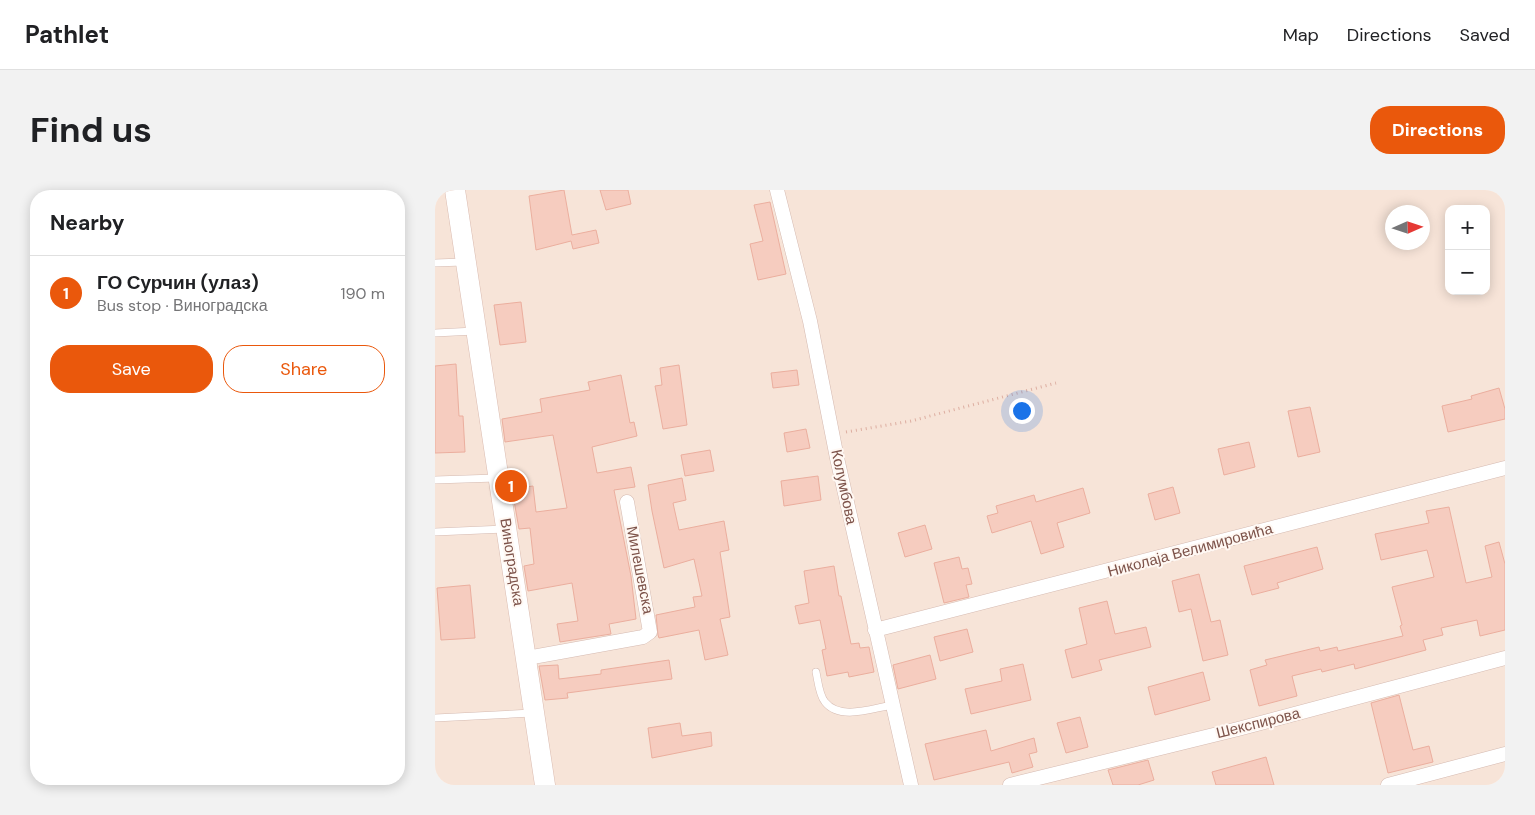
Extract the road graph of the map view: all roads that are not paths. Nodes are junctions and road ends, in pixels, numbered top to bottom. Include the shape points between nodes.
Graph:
1 (455, 190) edge
2 (777, 190) edge
3 (466, 262) junction
4 (435, 263) edge
5 (476, 331) junction
6 (435, 333) edge
7 (1505, 468) edge
8 (499, 478) junction
9 (435, 480) edge
10 (627, 502) dead end
11 (507, 529) junction
12 (435, 532) edge
13 (875, 630) junction
14 (527, 658) junction
15 (1505, 658) edge
16 (816, 672) dead end
17 (893, 704) junction
18 (535, 712) junction
19 (435, 718) edge
20 (1505, 754) edge
21 (545, 785) edge
22 (911, 785) edge
23 (1010, 785) edge
24 (1388, 785) edge

1 - 3 street, Виноградска
2 - 13 street, Колумбова via 810,320
3 - 4 lane
3 - 5 street, Виноградска
5 - 6 lane
5 - 8 street, Виноградска
7 - 13 street, Николаја Велимировића
8 - 9 lane
8 - 11 street, Виноградска
10 - 14 street, Милешевска via 651,632 643,637
11 - 12 lane
11 - 14 street, Виноградска
13 - 17 street, Колумбова
14 - 18 street, Виноградска
15 - 23 street, Шекспирова
16 - 17 lane via 823,701 831,708 853,712
17 - 22 street, Колумбова
18 - 19 lane
18 - 21 street, Виноградска
20 - 24 street

